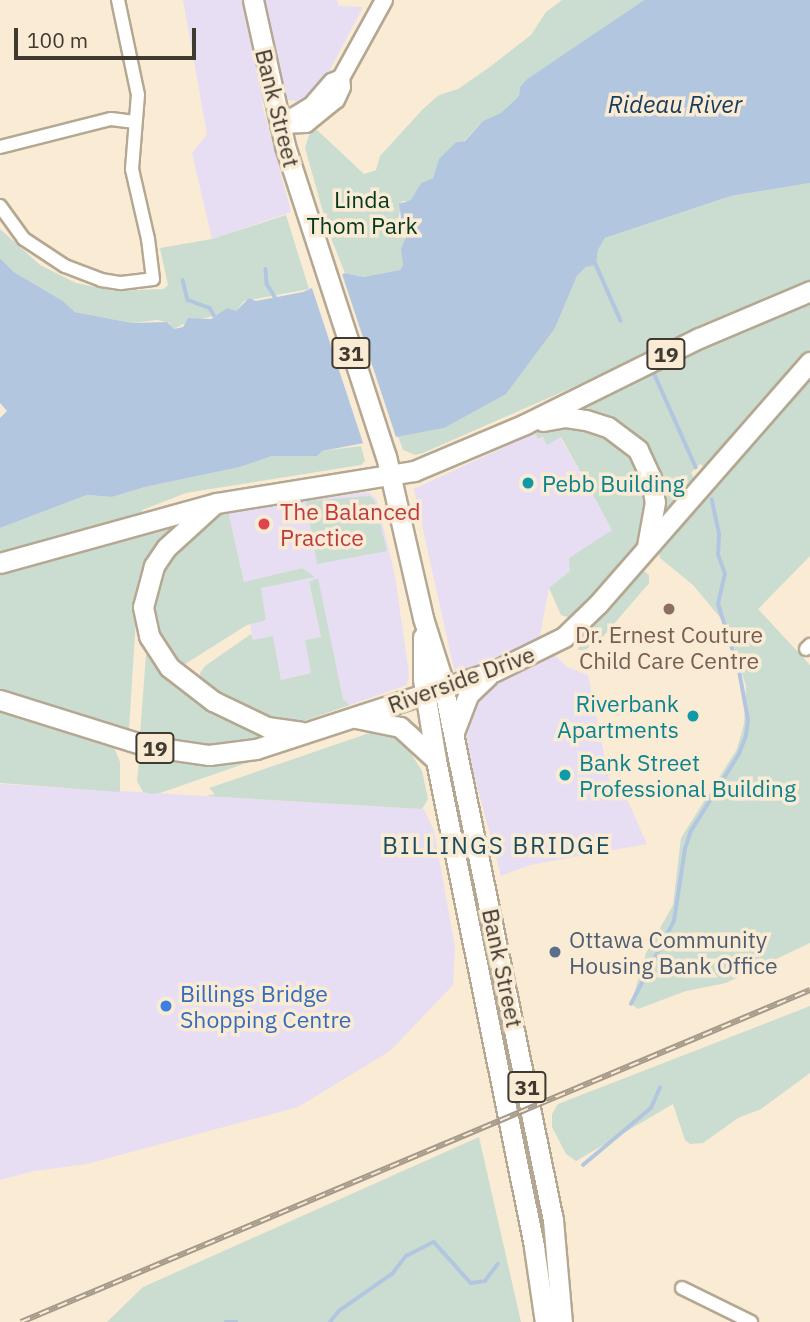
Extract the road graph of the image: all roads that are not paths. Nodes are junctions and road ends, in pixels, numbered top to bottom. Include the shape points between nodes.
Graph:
1 (118, 0) edge
2 (253, 0) edge
3 (384, 0) edge
4 (135, 122) junction
5 (279, 125) junction
6 (0, 147) edge
7 (0, 206) edge
8 (810, 291) edge
9 (810, 362) edge
10 (525, 424) junction
11 (392, 477) junction
12 (216, 503) junction
13 (647, 548) junction
14 (0, 564) edge
15 (495, 671) junction
16 (434, 691) junction
17 (0, 701) edge
18 (355, 717) junction
19 (313, 733) junction
20 (453, 733) junction
21 (436, 760) junction
22 (682, 1289) dead end
23 (545, 1322) edge
24 (562, 1322) edge
25 (751, 1322) edge

1 - 4 street via 138,95
2 - 5 main road, Bank Street / 31
3 - 5 street via 341,78 336,100 312,120 298,126
4 - 6 street via 111,119
4 - 7 street via 132,170 153,279 121,283 65,267 24,239
5 - 11 main road, Bank Street / 31
8 - 10 main road, 19 via 699,338
9 - 13 main road, Riverside Drive / 19
10 - 11 main road, 19
10 - 13 main road via 566,417 586,420 608,427 638,450 651,478 655,502
11 - 12 main road, 19
11 - 16 main road, Bank Street / 31
12 - 14 main road, 19
12 - 19 main road via 175,538 154,566 143,607 149,636 169,667 213,701 267,727
13 - 15 main road, Riverside Drive / 19 via 564,637
15 - 16 main road, Riverside Drive / 19
15 - 20 main road via 468,695
16 - 18 main road, Riverside Drive / 19
16 - 20 main road, Bank Street / 31
16 - 21 main road, Bank Street / 31
17 - 19 main road, Riverside Drive / 19 via 182,753 256,750
18 - 19 main road, Riverside Drive / 19
18 - 21 main road via 400,727
20 - 24 main road, Bank Street / 31 via 553,1220
21 - 23 main road, Bank Street / 31
22 - 25 street

